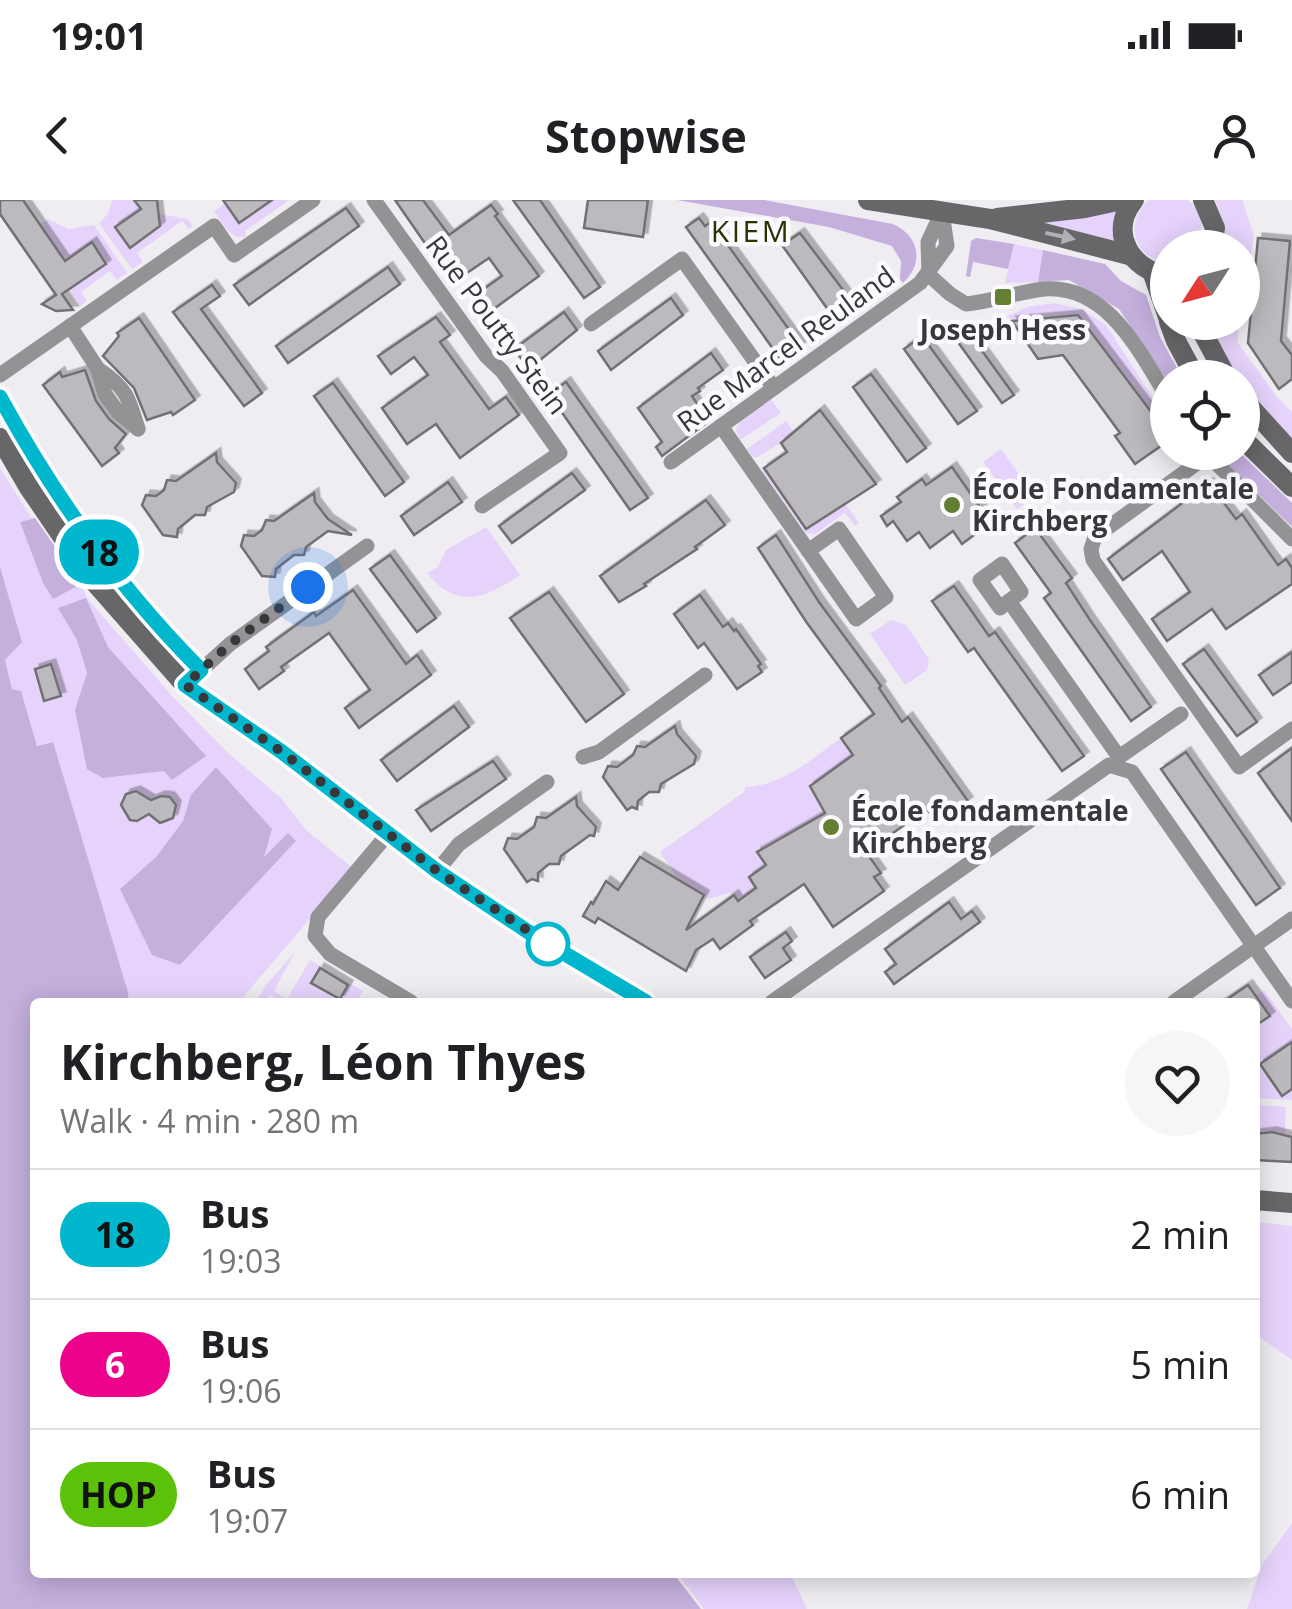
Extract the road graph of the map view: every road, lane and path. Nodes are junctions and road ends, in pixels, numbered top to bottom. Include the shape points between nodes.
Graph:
1 (313, 200) edge
2 (374, 200) edge
3 (868, 200) edge
4 (1122, 200) edge
5 (1134, 200) edge
6 (1203, 200) edge
7 (942, 212) junction
8 (990, 219) junction
9 (1215, 230) edge
10 (1130, 254) junction
11 (1150, 268) edge
12 (929, 275) junction
13 (591, 324) dead end
14 (70, 326) junction
15 (98, 369) dead end
16 (1150, 369) edge
17 (0, 375) edge
18 (774, 388) junction
19 (1260, 418) edge
20 (722, 426) junction
21 (0, 438) edge
22 (1292, 453) edge
23 (1260, 456) edge
24 (671, 462) dead end
25 (1185, 470) edge
26 (1222, 470) edge
27 (1292, 487) edge
28 (482, 506) dead end
29 (1292, 539) edge
30 (367, 546) dead end
31 (808, 551) junction
32 (1009, 601) dead end
33 (705, 676) dead end
34 (185, 685) junction
35 (1181, 714) dead end
36 (1292, 728) edge
37 (583, 757) dead end
38 (1118, 761) junction
39 (547, 782) dead end
40 (388, 835) junction
41 (437, 871) junction
42 (1292, 919) edge
43 (1253, 946) junction
44 (404, 998) edge
45 (639, 998) edge
46 (778, 998) edge
47 (1180, 998) edge
48 (1292, 1001) edge
49 (1260, 1200) edge
50 (1292, 1203) edge

1 - 14 street via 234,255 214,226
2 - 28 street, Rue Poutty Stein via 560,452
3 - 7 main road
4 - 8 main road
5 - 10 main road via 1122,232
6 - 9 main road
7 - 8 main road
7 - 12 street via 947,246
8 -> 10 main road
10 - 11 main road
12 - 16 street via 966,304 1048,289 1095,303 1128,334
12 - 18 street, Rue Marcel Reuland
13 - 18 street via 682,259
14 - 15 street
14 - 17 street
18 - 20 street, Rue Marcel Reuland
19 - 22 main road
20 - 24 street, Rue Marcel Reuland
20 - 31 street
21 - 34 main road via 90,577
23 - 27 main road
25 - 36 street via 1095,537 1093,560 1238,766
26 - 29 street
30 - 34 street via 230,644
31 - 31 street via 856,619 886,598 839,530
32 - 38 street
33 - 37 street
34 - 40 main road
35 - 38 street
38 - 43 street
38 - 46 street
39 - 41 street via 458,844
40 - 41 main road
40 - 44 street via 318,916 315,936 330,954
41 - 45 main road
42 - 43 street
43 - 47 street
43 - 48 street
49 - 50 main road

